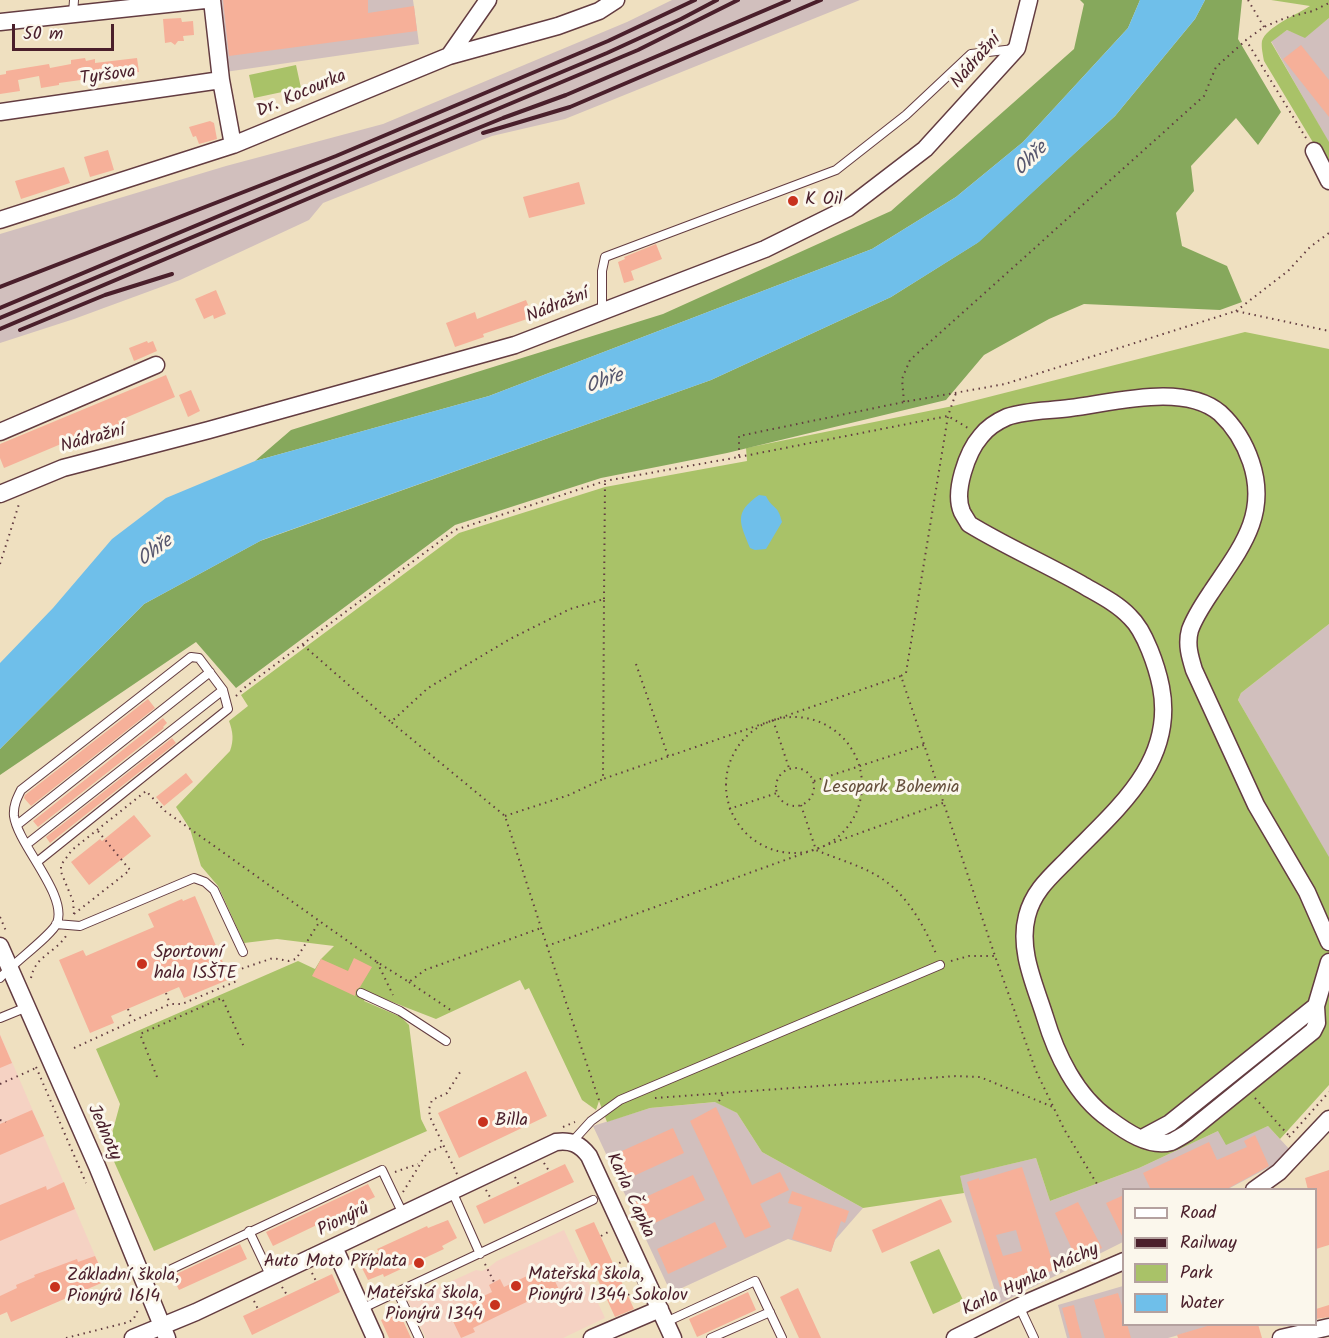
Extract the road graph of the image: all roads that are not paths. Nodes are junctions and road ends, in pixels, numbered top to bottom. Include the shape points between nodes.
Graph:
1 (205, 0) edge
2 (212, 0) edge
3 (488, 0) edge
4 (616, 0) edge
5 (1029, 0) edge
6 (73, 7) edge
7 (0, 22) edge
8 (1017, 48) junction
9 (449, 56) junction
10 (221, 80) junction
11 (0, 111) edge
12 (233, 145) junction
13 (1314, 151) road end
14 (1329, 181) edge
15 (0, 220) edge
16 (602, 310) junction
17 (156, 366) dead end
18 (0, 432) edge
19 (1, 489) edge
20 (210, 672) junction
21 (223, 690) junction
22 (17, 825) junction
23 (27, 843) junction
24 (37, 862) junction
25 (56, 924) junction
26 (1329, 942) edge
27 (0, 946) edge
28 (243, 952) dead end
29 (1329, 962) edge
30 (940, 965) road end
31 (5, 972) edge
32 (361, 993) dead end
33 (27, 1007) junction
34 (0, 1018) edge
35 (446, 1041) dead end
36 (1329, 1119) edge
37 (572, 1142) junction
38 (455, 1184) junction
39 (1257, 1188) edge
40 (593, 1200) dead end
41 (401, 1208) junction
42 (249, 1231) junction
43 (334, 1247) junction
44 (480, 1254) junction
45 (1122, 1262) edge
46 (144, 1281) junction
47 (277, 1282) junction
48 (398, 1293) junction
49 (1019, 1306) junction
50 (361, 1309) junction
51 (770, 1312) junction
52 (663, 1316) junction
53 (1329, 1327) edge
54 (165, 1332) edge
55 (133, 1338) edge
56 (375, 1338) edge
57 (419, 1338) edge
58 (592, 1338) edge
59 (673, 1338) edge
60 (711, 1338) edge
61 (782, 1338) edge
62 (955, 1338) edge
63 (1034, 1338) edge
64 (1281, 1338) edge

1 - 6 street
2 - 10 street
3 - 9 street
4 - 9 street, Dr. Kocourka via 599,11 558,26
5 - 8 street, Nádražní
6 - 7 street
8 - 16 street, Nádražní via 925,149 848,208 765,249
8 - 16 lane via 971,54 906,115 836,170 605,257
9 - 12 street, Dr. Kocourka
10 - 11 street, Tyršova
10 - 12 street
12 - 15 street, Dr. Kocourka
13 - 14 street
16 - 19 street, Nádražní via 515,345 63,468
17 - 18 street
20 - 21 lane
20 - 22 lane
20 - 22 lane via 199,658 191,657 21,790 15,801
21 - 23 lane
21 - 24 lane via 228,709
22 - 23 lane
23 - 24 lane
24 - 25 lane via 55,899
25 - 28 lane via 80,926 194,878 214,890
25 - 31 lane
26 - 29 street via 1307,892 1256,805 1194,670 1188,647 1190,631 1201,608 1255,516 1255,474 1247,450 1218,412 1201,402 1180,398 1149,396 1006,418 981,436 968,458 962,474 962,512 969,524 1110,600 1131,618 1147,644 1161,686 1164,715 1159,741 1144,776 1128,799 1038,889 1027,916 1024,942 1029,966 1064,1066 1097,1111 1142,1138 1159,1143 1173,1141 1313,1031
27 - 31 street, Jednoty
30 - 37 lane via 620,1100 591,1121
31 - 33 street, Jednoty
32 - 35 lane via 400,1011
33 - 34 lane
33 - 46 street, Jednoty
36 - 39 street via 1295,1143 1279,1172
37 - 38 street, Pionýrů via 556,1142
37 - 52 street, Karla Čapka via 589,1156
38 - 41 street, Pionýrů
38 - 44 lane
40 - 44 lane
41 - 42 lane via 382,1170
41 - 43 street, Pionýrů
42 - 46 lane
42 - 47 lane
43 - 47 street, Pionýrů
43 - 50 street
44 - 48 lane
45 - 49 street, Karla Hynka Máchy
46 - 54 street, Jednoty
47 - 54 street, Pionýrů
48 - 50 lane
48 - 57 lane
49 - 62 street, Karla Hynka Máchy
49 - 63 lane
50 - 56 street
51 - 52 lane via 755,1281
51 - 60 lane
51 - 61 lane
52 - 58 street
52 - 59 street, Karla Čapka
53 - 64 street
54 - 55 street, Pionýrů

